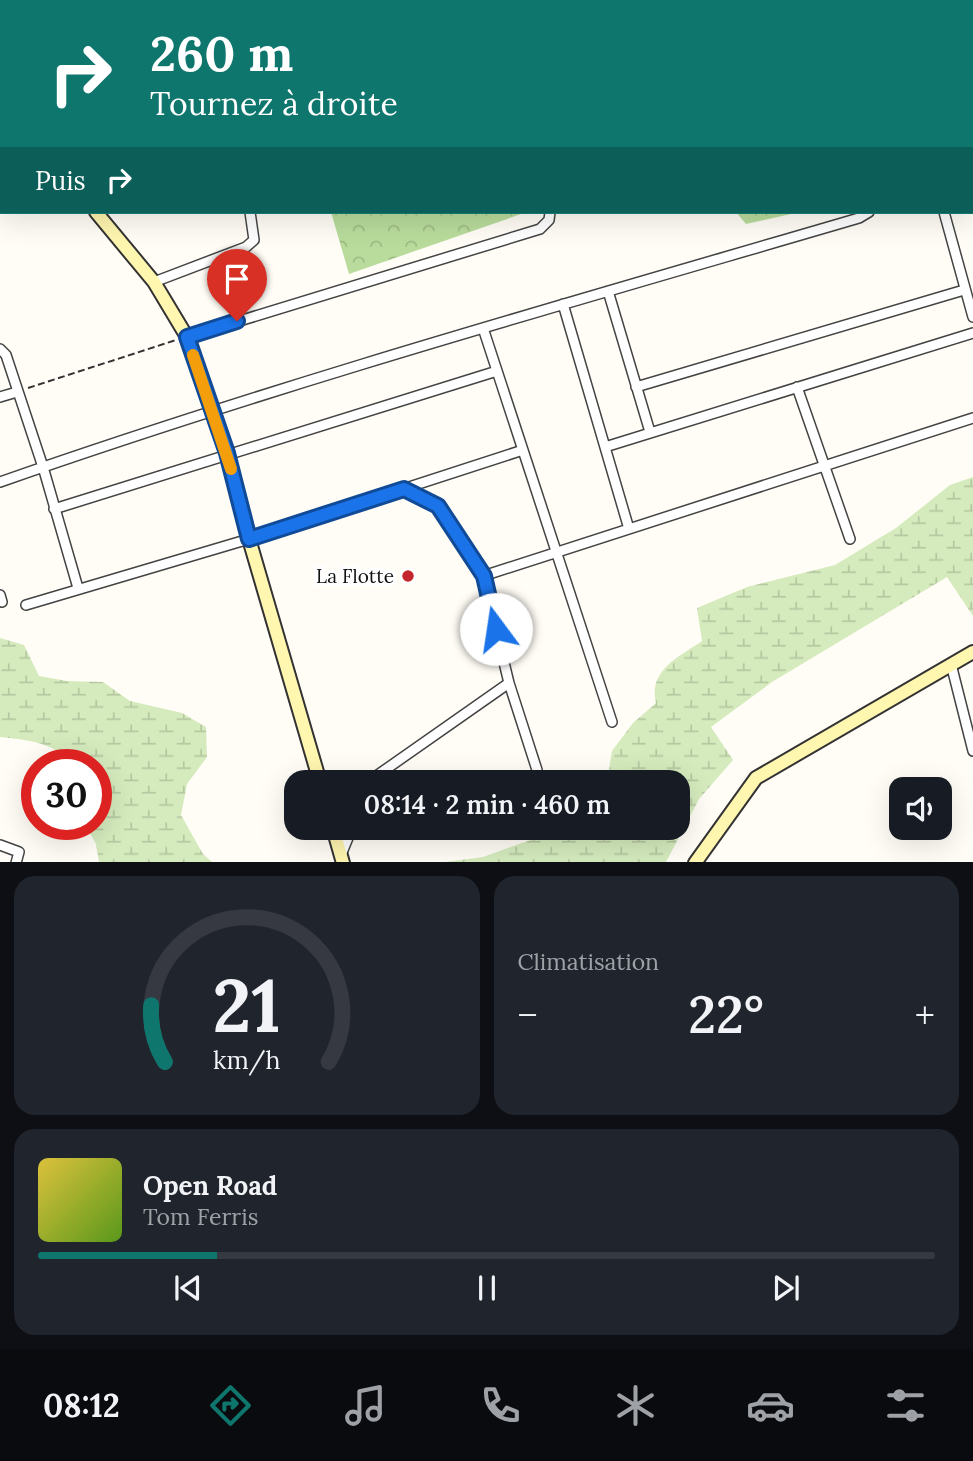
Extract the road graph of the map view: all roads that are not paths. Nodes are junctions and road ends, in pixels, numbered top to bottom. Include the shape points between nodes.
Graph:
1 (98, 214) edge
2 (250, 214) edge
3 (550, 214) edge
4 (866, 214) edge
5 (945, 214) edge
6 (154, 282) junction
7 (964, 290) junction
8 (608, 291) junction
9 (563, 304) junction
10 (973, 317) edge
11 (483, 328) junction
12 (973, 333) edge
13 (187, 337) junction
14 (0, 349) edge
15 (496, 371) junction
16 (636, 387) junction
17 (797, 387) junction
18 (17, 391) junction
19 (0, 397) edge
20 (213, 412) junction
21 (973, 418) edge
22 (650, 432) junction
23 (604, 447) junction
24 (523, 450) junction
25 (227, 453) junction
26 (43, 467) junction
27 (823, 467) junction
28 (0, 482) edge
29 (404, 489) junction
30 (54, 509) junction
31 (629, 529) junction
32 (249, 539) junction
33 (850, 539) dead end
34 (557, 552) junction
35 (484, 576) junction
36 (78, 588) junction
37 (26, 605) dead end
38 (973, 652) edge
39 (951, 664) junction
40 (509, 683) junction
41 (612, 722) dead end
42 (973, 751) edge
43 (316, 770) edge
44 (388, 770) edge
45 (537, 770) dead end
46 (336, 840) edge
47 (348, 840) edge
48 (0, 845) edge
49 (342, 859) edge
50 (16, 862) edge
51 (696, 862) edge

1 - 6 main road
2 - 6 street via 254,240 246,247
3 - 13 street via 540,229
4 - 8 street
5 - 7 street
6 - 13 main road
7 - 10 street
7 - 16 street
8 - 9 street
8 - 16 street
9 - 11 street
9 - 23 street
11 - 15 street
11 - 20 street
12 - 17 street
13 - 20 main road
14 - 18 street
15 - 24 street
15 - 25 street
16 - 22 street
17 - 22 street
17 - 27 street
18 - 19 street
18 - 26 street
20 - 25 main road
20 - 26 street
21 - 27 street
22 - 23 street
23 - 31 street
24 - 29 street
24 - 34 street
25 - 30 street
25 - 32 main road
26 - 28 street
26 - 30 street
27 - 31 street
27 - 33 street
29 - 32 street
29 - 35 street via 438,506
30 - 36 street
31 - 34 street
32 - 36 street
32 - 43 main road
34 - 35 street
34 - 41 street
35 - 40 street
36 - 37 street
38 - 39 main road
39 - 42 street
39 - 51 main road via 755,778
40 - 44 street
40 - 45 street
46 - 49 main road
47 - 49 street
48 - 50 street via 19,852

